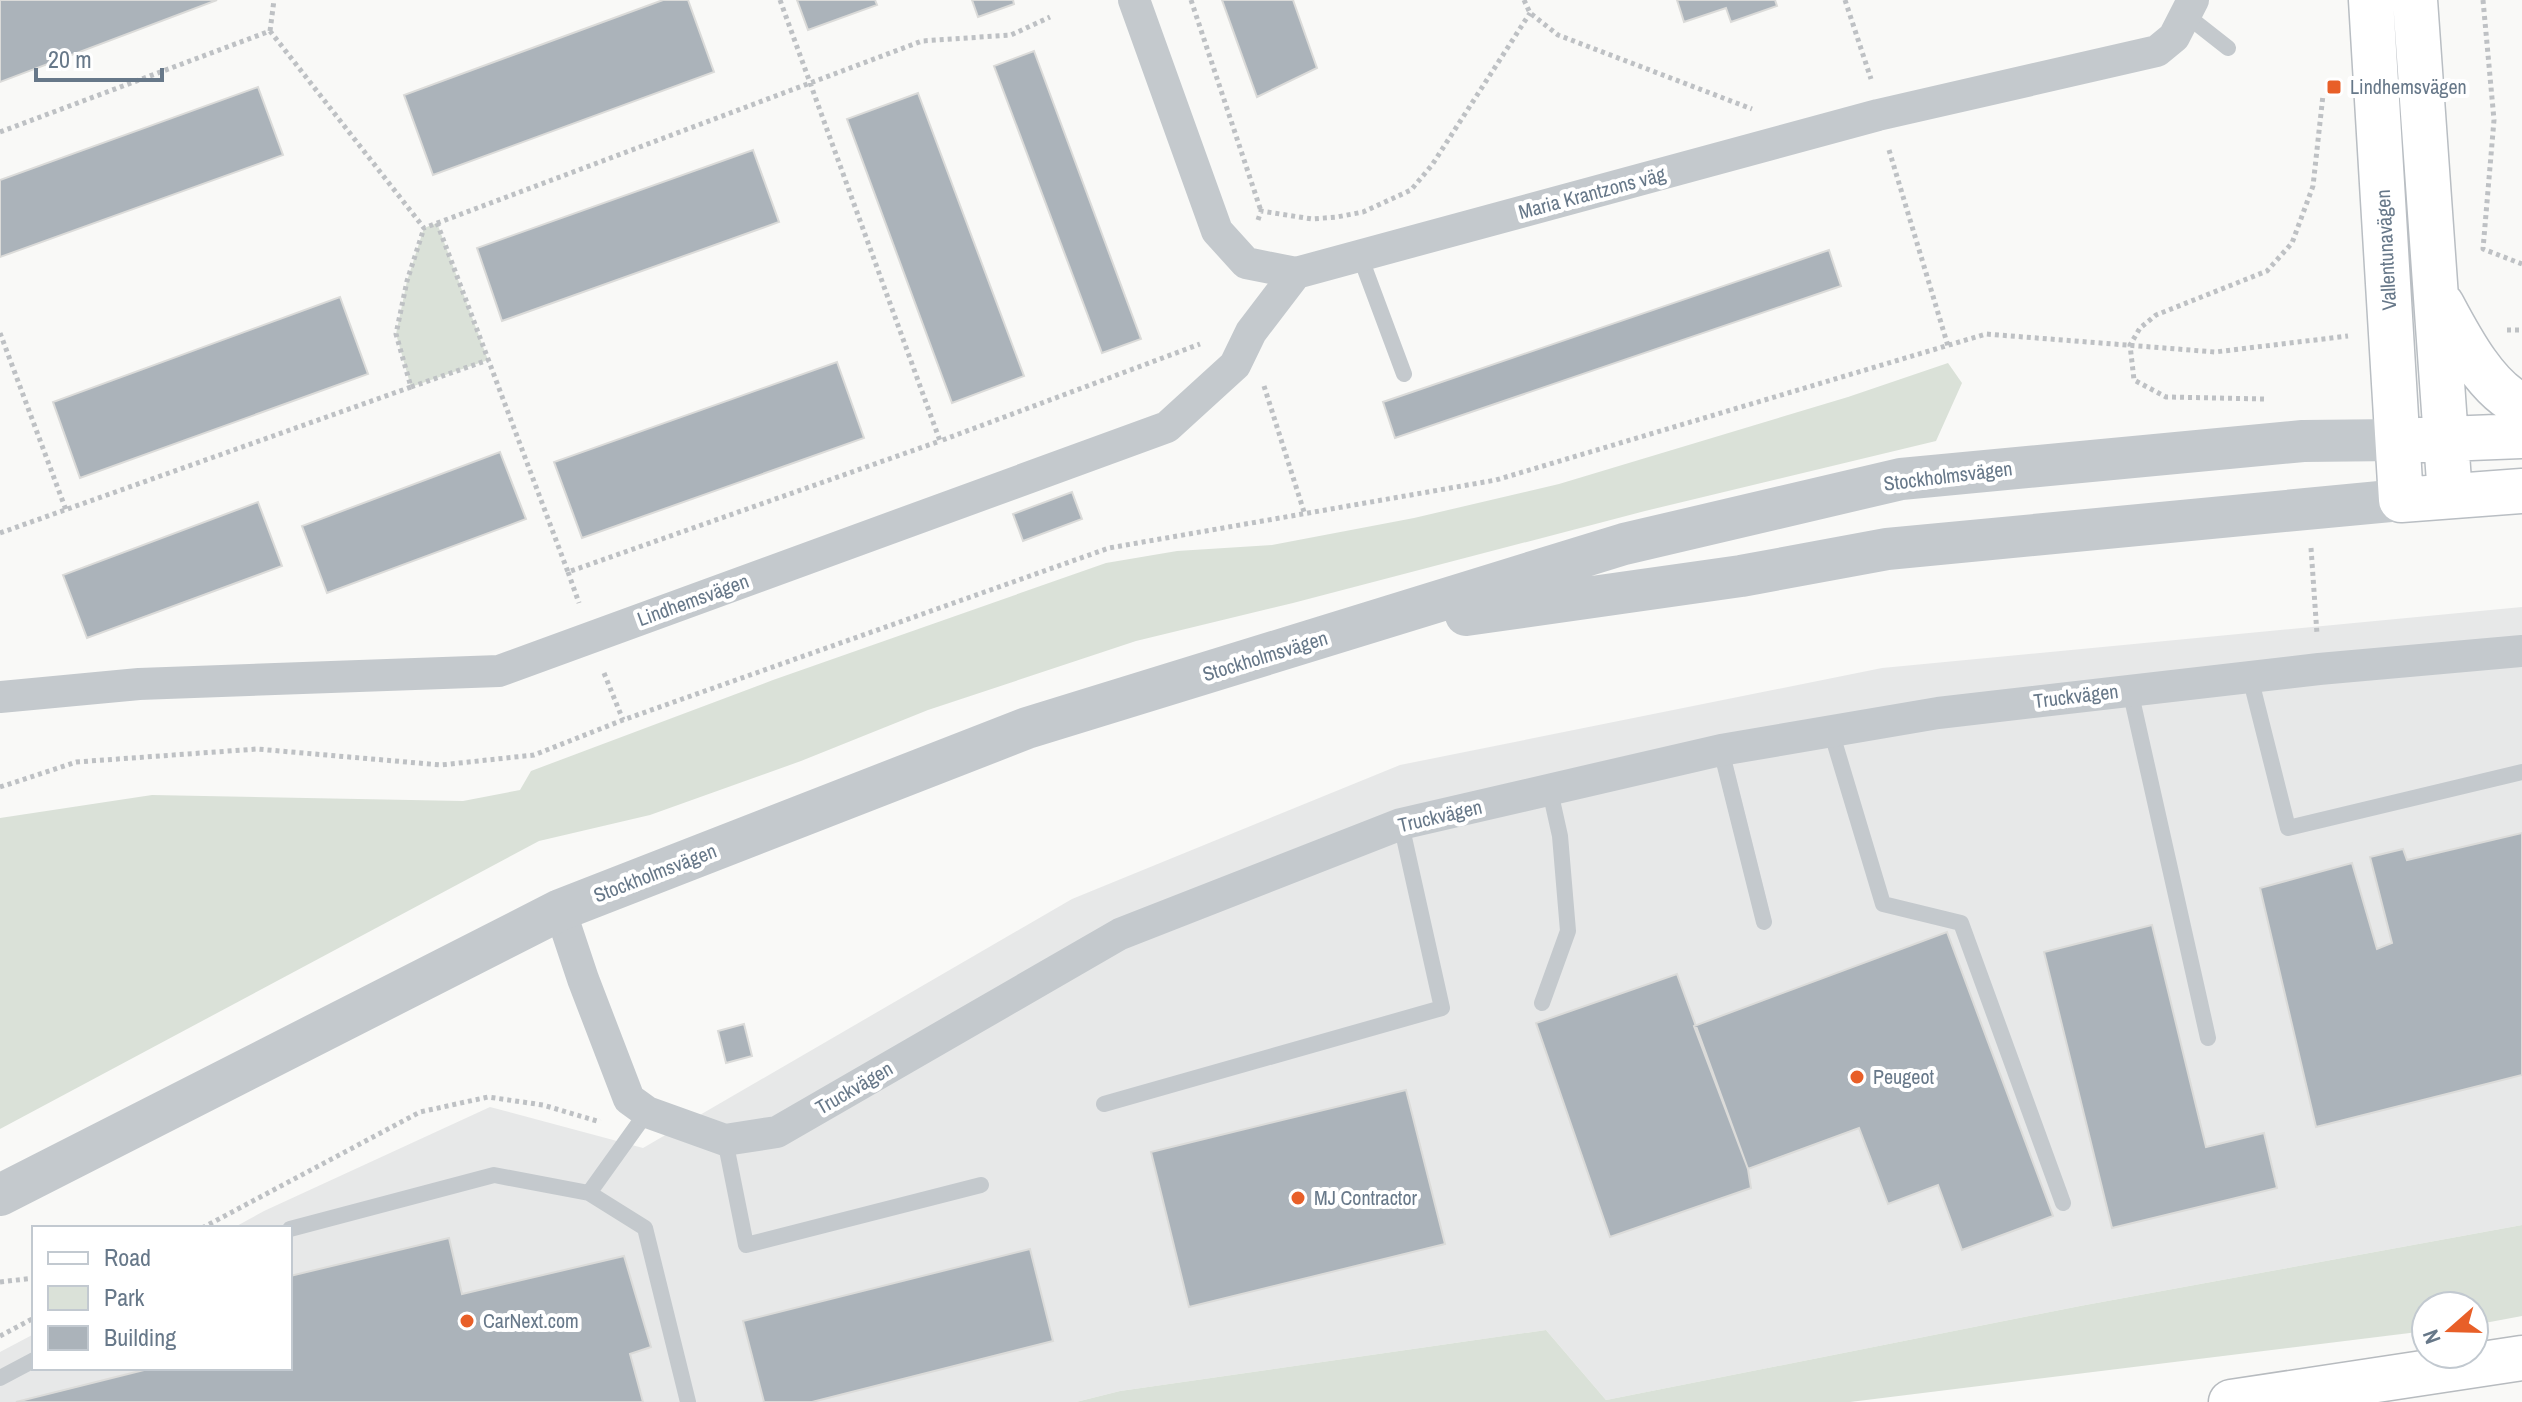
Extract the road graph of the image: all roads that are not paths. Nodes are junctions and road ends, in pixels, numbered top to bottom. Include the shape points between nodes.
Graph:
1 (1134, 0) edge
2 (2371, 0) edge
3 (2415, 0) edge
4 (2189, 8) edge
5 (2228, 48) dead end
6 (1360, 256) junction
7 (1296, 273) junction
8 (2436, 296) junction
9 (1404, 374) dead end
10 (2522, 405) edge
11 (2522, 436) edge
12 (2397, 440) junction
13 (2447, 441) junction
14 (2522, 491) edge
15 (2450, 496) junction
16 (2401, 500) junction
17 (1344, 632) junction
18 (2522, 651) edge
19 (2250, 677) junction
20 (2130, 690) junction
21 (0, 697) edge
22 (1831, 731) junction
23 (1721, 750) junction
24 (2522, 772) edge
25 (1550, 791) junction
26 (1401, 824) junction
27 (560, 910) junction
28 (1764, 922) dead end
29 (1542, 1003) dead end
30 (2208, 1038) dead end
31 (1104, 1104) dead end
32 (638, 1106) junction
33 (725, 1140) junction
34 (981, 1185) dead end
35 (589, 1193) junction
36 (0, 1195) edge
37 (2063, 1203) dead end
38 (292, 1228) edge
39 (2522, 1358) edge
40 (32, 1361) edge
41 (0, 1378) edge
42 (2522, 1386) edge
43 (688, 1402) edge
44 (2231, 1402) edge
45 (2383, 1402) edge

1 - 7 street, Maria Krantzons väg via 1217,231 1246,263
2 - 12 main road, Vallentunavägen
3 - 8 main road
4 - 5 lane
4 - 6 street, Maria Krantzons väg via 2174,37 2157,51 1878,115
6 - 7 street, Maria Krantzons väg
6 - 9 lane
7 - 21 street, Lindhemsvägen via 1251,332 1235,365 1167,427 499,671 139,684
8 - 10 main road via 2467,350 2511,401
8 - 13 main road
11 - 13 main road, Stockholmsvägen
12 - 13 main road, Stockholmsvägen
12 - 16 main road, Vallentunavägen
12 - 17 street, Stockholmsvägen via 2303,441 1901,479 1624,544
13 - 15 main road
14 - 15 main road, Stockholmsvägen
15 - 16 main road, Stockholmsvägen
16 - 17 street, Stockholmsvägen via 1887,549 1741,576
17 - 27 street, Stockholmsvägen via 1027,728
18 - 19 street, Truckvägen
19 - 20 street, Truckvägen
19 - 24 lane via 2288,828
20 - 22 street, Truckvägen
20 - 30 lane
22 - 23 street, Truckvägen
22 - 37 lane via 1883,904 1961,923
23 - 25 street, Truckvägen
23 - 28 lane
25 - 26 street, Truckvägen
25 - 29 lane via 1560,836 1568,931
26 - 31 lane via 1442,1008
26 - 33 street, Truckvägen via 1120,934 777,1132
27 - 32 street via 583,979
27 - 36 street, Stockholmsvägen
32 - 33 street, Truckvägen
32 - 35 lane
33 - 34 lane via 746,1245
35 - 38 lane via 494,1175
35 - 43 lane via 645,1228
39 - 44 main road
40 - 41 lane
42 - 45 main road

